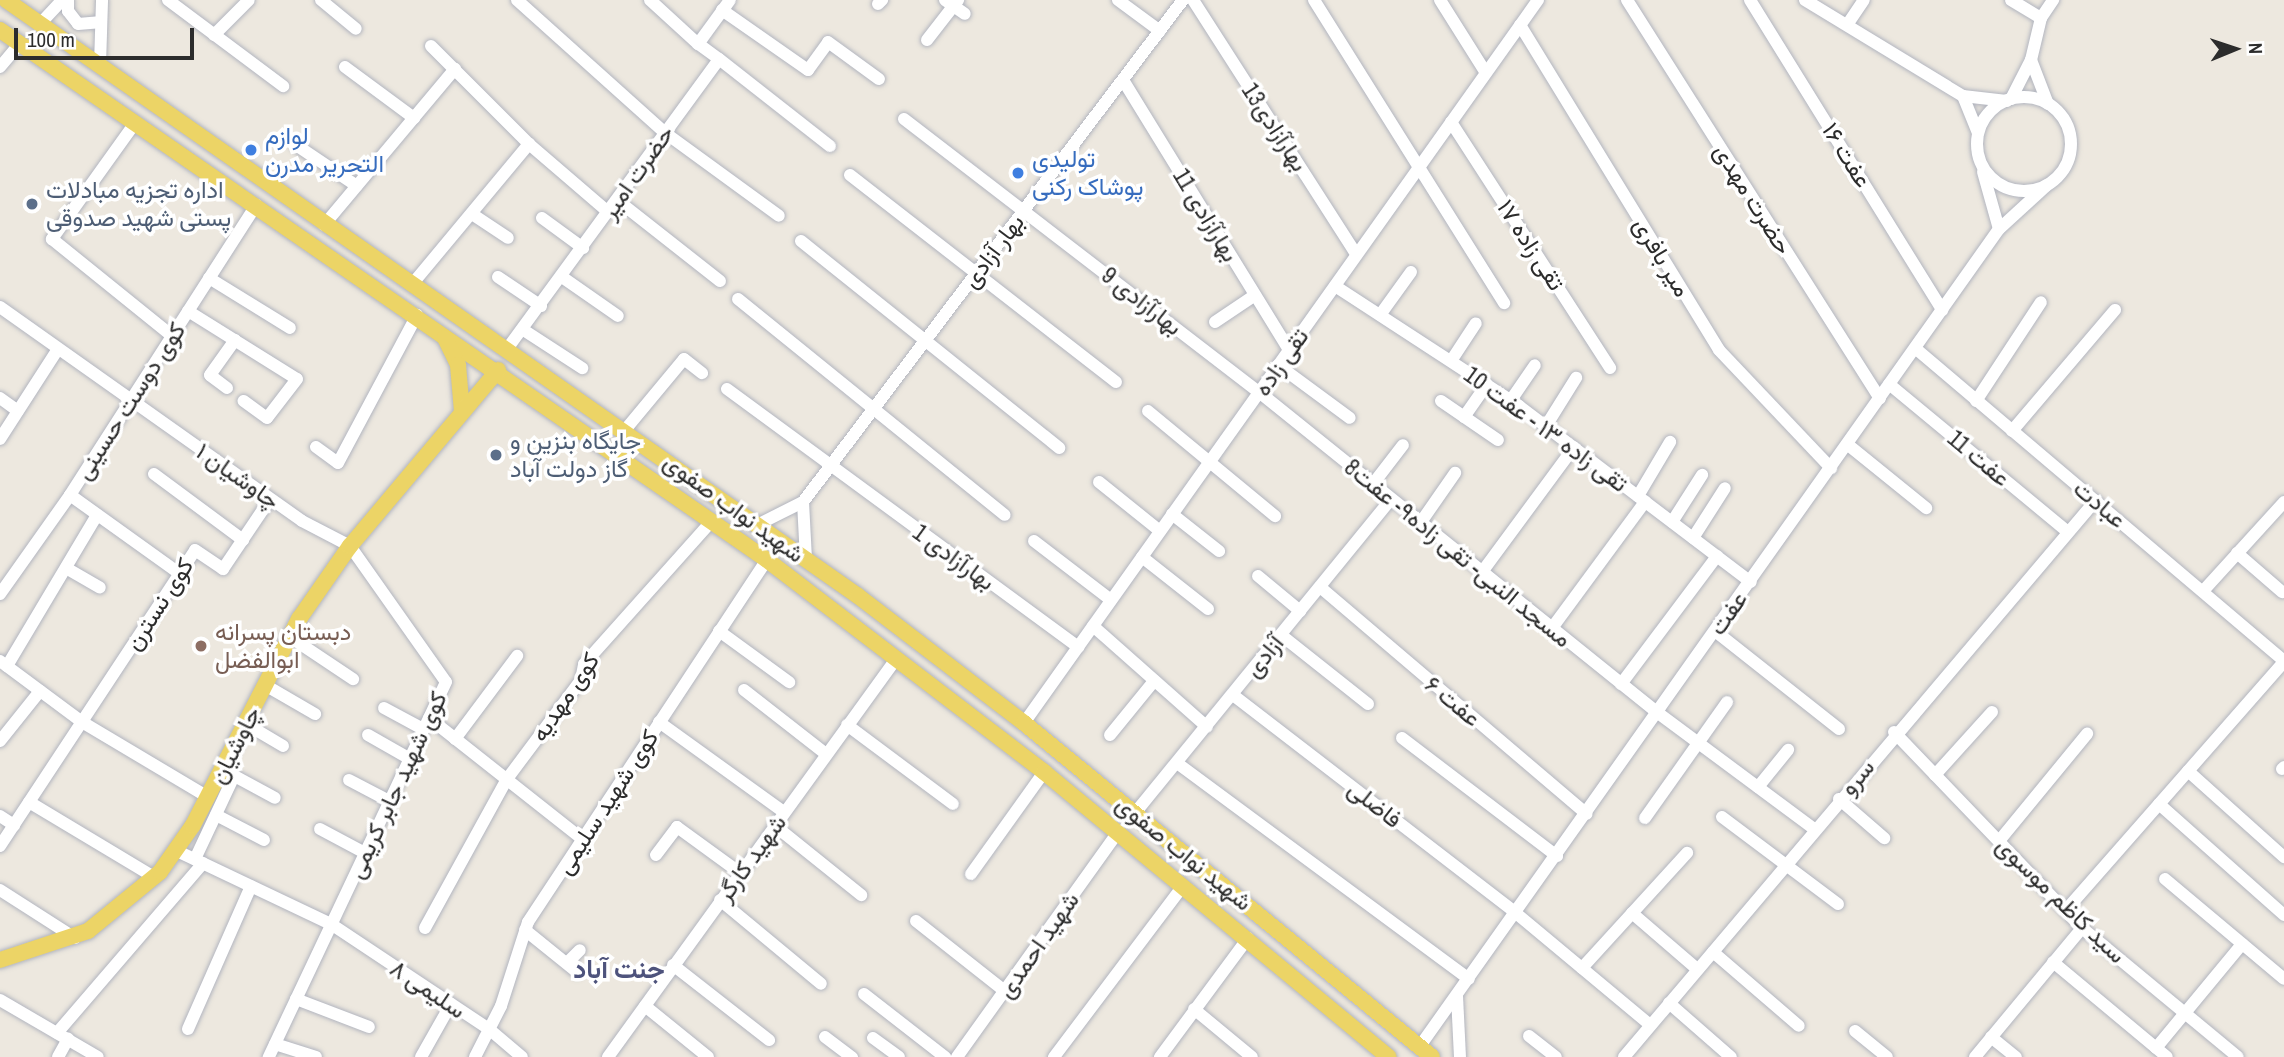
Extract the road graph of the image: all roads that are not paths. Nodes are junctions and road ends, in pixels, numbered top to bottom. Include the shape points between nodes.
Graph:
1 (6, 0) edge
2 (62, 0) edge
3 (68, 0) edge
4 (102, 0) edge
5 (169, 0) edge
6 (248, 0) edge
7 (321, 0) edge
8 (517, 0) edge
9 (650, 0) edge
10 (1118, 0) edge
11 (1183, 0) edge
12 (1193, 0) edge
13 (1314, 0) edge
14 (1440, 0) edge
15 (1538, 0) edge
16 (1627, 0) edge
17 (1751, 0) edge
18 (1805, 0) edge
19 (1864, 0) edge
20 (2011, 0) edge
21 (2053, 0) edge
22 (953, 2) edge
23 (726, 5) edge
24 (965, 14) dead end
25 (2041, 19) junction
26 (99, 22) junction
27 (1520, 24) junction
28 (40, 25) junction
29 (1847, 25) junction
30 (356, 29) dead end
31 (0, 30) edge
32 (1160, 31) junction
33 (214, 35) junction
34 (927, 40) dead end
35 (19, 44) junction
36 (698, 44) junction
37 (431, 46) dead end
38 (719, 59) junction
39 (2031, 60) junction
40 (100, 65) junction
41 (0, 67) edge
42 (345, 68) dead end
43 (454, 69) junction
44 (1486, 73) junction
45 (878, 79) dead end
46 (1123, 80) junction
47 (283, 86) dead end
48 (1963, 96) junction
49 (2009, 100) junction
50 (2048, 104) junction
51 (414, 118) junction
52 (904, 119) dead end
53 (1451, 122) junction
54 (135, 123) junction
55 (664, 132) junction
56 (1978, 133) junction
57 (208, 140) junction
58 (529, 144) junction
59 (296, 145) dead end
60 (830, 146) dead end
61 (193, 162) junction
62 (1981, 162) junction
63 (1419, 167) junction
64 (850, 175) dead end
65 (357, 186) junction
66 (2046, 186) junction
67 (617, 200) junction
68 (256, 205) junction
69 (1024, 211) junction
70 (608, 212) junction
71 (471, 214) junction
72 (779, 216) dead end
73 (542, 218) dead end
74 (324, 225) junction
75 (1998, 229) junction
76 (509, 238) dead end
77 (801, 241) dead end
78 (583, 247) junction
79 (1356, 254) junction
80 (1411, 272) dead end
81 (977, 273) junction
82 (498, 277) dead end
83 (562, 277) junction
84 (209, 278) junction
85 (720, 281) dead end
86 (414, 282) junction
87 (1335, 286) junction
88 (1255, 295) junction
89 (738, 299) dead end
90 (2041, 302) dead end
91 (1504, 303) dead end
92 (541, 306) junction
93 (0, 307) edge
94 (1942, 310) junction
95 (2115, 310) dead end
96 (188, 311) junction
97 (417, 315) junction
98 (1380, 315) junction
99 (618, 316) dead end
100 (1215, 322) dead end
101 (1476, 323) dead end
102 (290, 328) dead end
103 (522, 329) junction
104 (439, 330) junction
105 (172, 336) junction
106 (927, 339) junction
107 (235, 340) junction
108 (1914, 348) junction
109 (58, 349) junction
110 (507, 349) junction
111 (1289, 350) junction
112 (1451, 361) junction
113 (1278, 365) junction
114 (1535, 365) dead end
115 (582, 368) dead end
116 (1611, 369) dead end
117 (498, 370) junction
118 (702, 373) dead end
119 (1576, 378) dead end
120 (1116, 382) dead end
121 (1487, 384) junction
122 (1889, 384) junction
123 (227, 388) dead end
124 (727, 389) dead end
125 (1259, 392) junction
126 (0, 398) edge
127 (1880, 398) junction
128 (1511, 400) junction
129 (130, 401) junction
130 (244, 401) dead end
131 (1441, 401) dead end
132 (1976, 401) junction
133 (18, 411) junction
134 (872, 411) junction
135 (1148, 411) dead end
136 (462, 412) junction
137 (1464, 417) junction
138 (1350, 418) dead end
139 (1546, 426) junction
140 (625, 430) junction
141 (2012, 430) junction
142 (0, 439) edge
143 (1498, 440) dead end
144 (1670, 442) dead end
145 (1847, 444) junction
146 (1403, 445) dead end
147 (316, 447) dead end
148 (1574, 447) junction
149 (1059, 449) dead end
150 (1211, 460) junction
151 (830, 467) junction
152 (1830, 468) junction
153 (1455, 473) dead end
154 (154, 474) dead end
155 (1702, 475) dead end
156 (1099, 482) dead end
157 (1373, 484) junction
158 (1725, 488) dead end
159 (70, 495) junction
160 (270, 499) junction
161 (1391, 499) junction
162 (1642, 499) junction
163 (2095, 501) junction
164 (803, 502) junction
165 (2284, 502) edge
166 (1927, 508) dead end
167 (1172, 514) junction
168 (97, 515) junction
169 (1005, 515) dead end
170 (1275, 516) dead end
171 (712, 521) junction
172 (1421, 522) junction
173 (1672, 522) junction
174 (757, 525) junction
175 (1160, 531) junction
176 (2068, 532) junction
177 (1693, 538) junction
178 (243, 540) junction
179 (1034, 541) dead end
180 (350, 546) junction
181 (1219, 551) dead end
182 (2237, 553) junction
183 (1717, 556) junction
184 (1142, 557) junction
185 (806, 559) junction
186 (767, 560) junction
187 (66, 568) junction
188 (1482, 572) junction
189 (180, 573) junction
190 (1258, 576) dead end
191 (1751, 582) junction
192 (1320, 587) junction
193 (100, 589) dead end
194 (2204, 590) junction
195 (2282, 592) dead end
196 (0, 594) edge
197 (1111, 600) junction
198 (1208, 609) dead end
199 (1300, 611) junction
200 (1093, 626) junction
201 (1552, 628) junction
202 (719, 631) junction
203 (1715, 631) junction
204 (1281, 635) junction
205 (290, 637) junction
206 (1078, 647) junction
207 (517, 656) dead end
208 (895, 660) junction
209 (2284, 662) edge
210 (3, 664) edge
211 (353, 679) dead end
212 (1154, 681) junction
213 (789, 682) dead end
214 (1621, 684) junction
215 (265, 685) junction
216 (744, 690) dead end
217 (40, 691) junction
218 (1233, 695) junction
219 (1727, 702) dead end
220 (1368, 704) dead end
221 (384, 708) dead end
222 (1993, 712) dead end
223 (1658, 713) junction
224 (315, 714) dead end
225 (82, 722) junction
226 (659, 722) junction
227 (426, 723) junction
228 (1024, 723) junction
229 (246, 724) junction
230 (847, 725) junction
231 (1207, 727) junction
232 (1839, 729) dead end
233 (1894, 732) junction
234 (1110, 734) dead end
235 (2087, 734) dead end
236 (368, 735) dead end
237 (1402, 738) dead end
238 (455, 739) junction
239 (0, 741) edge
240 (1698, 744) junction
241 (283, 746) dead end
242 (1788, 750) dead end
243 (826, 754) junction
244 (410, 759) junction
245 (1177, 763) junction
246 (2188, 771) junction
247 (1044, 772) junction
248 (229, 773) junction
249 (1935, 775) junction
250 (507, 779) junction
251 (349, 780) dead end
252 (1758, 787) junction
253 (208, 797) junction
254 (275, 798) dead end
255 (1839, 799) junction
256 (390, 801) junction
257 (29, 802) junction
258 (953, 804) dead end
259 (2159, 804) junction
260 (784, 812) junction
261 (1135, 813) junction
262 (1587, 814) junction
263 (216, 815) junction
264 (0, 817) edge
265 (1722, 817) dead end
266 (1645, 818) dead end
267 (14, 825) junction
268 (774, 825) junction
269 (320, 829) dead end
270 (1814, 829) junction
271 (1118, 832) junction
272 (1884, 838) dead end
273 (582, 839) junction
274 (264, 840) dead end
275 (1999, 841) junction
276 (0, 846) edge
277 (175, 850) junction
278 (365, 853) junction
279 (1687, 853) dead end
280 (656, 855) dead end
281 (1557, 856) junction
282 (2284, 857) edge
283 (199, 861) junction
284 (1787, 863) junction
285 (740, 873) junction
286 (971, 874) dead end
287 (154, 877) junction
288 (2165, 879) dead end
289 (251, 886) junction
290 (1183, 886) junction
291 (0, 890) edge
292 (861, 895) dead end
293 (720, 900) junction
294 (1838, 904) dead end
295 (2066, 910) junction
296 (1632, 913) junction
297 (1517, 914) junction
298 (2284, 915) edge
299 (916, 921) dead end
300 (331, 924) junction
301 (425, 928) dead end
302 (2082, 928) junction
303 (525, 930) junction
304 (75, 938) junction
305 (1248, 938) junction
306 (2242, 944) junction
307 (580, 950) dead end
308 (1713, 952) junction
309 (0, 960) edge
310 (2053, 962) junction
311 (673, 965) junction
312 (1582, 968) junction
313 (1697, 969) junction
314 (1469, 979) junction
315 (2284, 979) edge
316 (821, 984) dead end
317 (1006, 992) junction
318 (864, 994) dead end
319 (1457, 996) junction
320 (296, 999) junction
321 (0, 1000) edge
322 (1669, 1003) junction
323 (452, 1004) junction
324 (645, 1006) junction
325 (1194, 1009) junction
326 (2185, 1012) junction
327 (1650, 1025) junction
328 (1799, 1026) dead end
329 (369, 1027) dead end
330 (188, 1029) dead end
331 (489, 1030) junction
332 (1855, 1031) dead end
333 (62, 1036) junction
334 (1530, 1036) dead end
335 (825, 1037) dead end
336 (1992, 1037) junction
337 (873, 1038) dead end
338 (769, 1040) dead end
339 (275, 1044) junction
340 (2156, 1048) junction
341 (1426, 1052) edge
342 (58, 1057) edge
343 (98, 1057) edge
344 (269, 1057) edge
345 (316, 1057) edge
346 (421, 1057) edge
347 (475, 1057) edge
348 (522, 1057) edge
349 (608, 1057) edge
350 (708, 1057) edge
351 (852, 1057) edge
352 (900, 1057) edge
353 (946, 1057) edge
354 (957, 1057) edge
355 (1054, 1057) edge
356 (1160, 1057) edge
357 (1252, 1057) edge
358 (1389, 1057) edge
359 (1460, 1057) edge
360 (1556, 1057) edge
361 (1624, 1057) edge
362 (1731, 1057) edge
363 (1887, 1057) edge
364 (1975, 1057) edge
365 (2016, 1057) edge
366 (2167, 1057) edge
367 (2238, 1057) edge

1 - 28 main road, شهید نواب صفوی
2 - 28 street
3 - 26 street via 68,11 78,24
4 - 26 street
5 - 33 street
6 - 33 street
7 - 30 street
8 - 55 street
9 - 36 street
10 - 32 street
11 - 32 street, بهار آزادی
12 - 79 street, بهارآزادی13
13 - 63 street
14 - 44 street
15 - 27 street, تقی زاده
16 - 127 street, حضرت مهدی
17 - 94 street, عفت ۱۶
18 - 29 street
19 - 29 street
20 - 25 street
21 - 25 street
22 - 24 street
22 - 34 street
23 - 36 street
23 - 45 street via 808,70 828,43
25 - 39 street
26 - 40 street
27 - 44 street, تقی زاده
27 - 152 street, میر بافری via 1719,350
28 - 40 main road, شهید نواب صفوی
29 - 48 street
31 - 35 main road, شهید نواب صفوی
32 - 46 street, بهار آزادی
33 - 47 street
35 - 41 street
35 - 54 main road, شهید نواب صفوی
36 - 38 street
37 - 43 street
38 - 55 street, حضرت امیر
38 - 60 street
39 - 49 street
39 - 50 street
40 - 57 main road, شهید نواب صفوی
42 - 51 street
43 - 51 street
43 - 58 street
44 - 53 street, تقی زاده
46 - 69 street, بهار آزادی
46 - 88 street, بهارآزادی 11
48 - 49 street
48 - 56 street
49 - 50 street via 2030,98
49 - 56 street via 1989,112
50 - 66 street via 2063,118 2071,146 2061,173
51 - 65 street
52 - 69 street, بهارآزادی 9
53 - 63 street, تقی زاده
53 - 116 street, تقی زاده ۱۷
54 - 61 main road, شهید نواب صفوی
54 - 105 street via 52,239
55 - 67 street, حضرت امیر
55 - 72 street
56 - 62 street
57 - 61 main road
57 - 74 main road, شهید نواب صفوی
58 - 70 street
58 - 71 street
59 - 65 street
61 - 68 main road, شهید نواب صفوی
62 - 66 street via 1989,176 2008,188
62 - 75 street
63 - 79 street, تقی زاده
63 - 91 street
64 - 81 street
65 - 74 street
66 - 75 street, عفت
67 - 70 street, حضرت امیر
67 - 85 street
68 - 84 street, کوی دوست حسینی
68 - 97 main road, شهید نواب صفوی
69 - 81 street, بهار آزادی
69 - 125 street, بهارآزادی 9
70 - 78 street, حضرت امیر
71 - 76 street
71 - 86 street
73 - 78 street
74 - 86 main road, شهید نواب صفوی
75 - 94 street, عفت
77 - 106 street
78 - 83 street, حضرت امیر
79 - 87 street, تقی زاده
80 - 98 street
81 - 106 street, بهار آزادی
81 - 120 street
82 - 92 street
83 - 92 street, حضرت امیر
83 - 99 street
84 - 96 street, کوی دوست حسینی
84 - 102 street
86 - 110 main road, شهید نواب صفوی
87 - 98 street, تقی زاده ۱۳ - عفت 10
87 - 111 street, تقی زاده
88 - 100 street
88 - 111 street, بهارآزادی 11
89 - 134 street
90 - 132 street
92 - 103 street, حضرت امیر
93 - 109 street, چاوشیان ۱
94 - 108 street, عفت
95 - 141 street
96 - 105 street, کوی دوست حسینی
96 - 107 street
97 - 104 main road, شهید نواب صفوی
97 - 147 street via 338,463
98 - 112 street, تقی زاده ۱۳ - عفت 10
101 - 112 street
103 - 110 street, حضرت امیر
103 - 115 street
104 - 117 main road, شهید نواب صفوی
104 - 136 main road via 458,365
105 - 129 street, کوی دوست حسینی
106 - 134 street, بهار آزادی
106 - 149 street
107 - 123 street via 211,375
107 - 130 street via 297,379 267,418
108 - 122 street, عفت
108 - 132 street, عبادت
109 - 129 street, چاوشیان ۱
109 - 133 street
110 - 140 main road, شهید نواب صفوی
111 - 113 street, تقی زاده
112 - 121 street, تقی زاده ۱۳ - عفت 10
113 - 125 street, تقی زاده
113 - 138 street
114 - 128 street
117 - 136 main road, چاوشیان
117 - 171 main road, شهید نواب صفوی
118 - 140 street via 684,359
119 - 139 street
121 - 128 street, تقی زاده ۱۳ - عفت 10
121 - 137 street
122 - 127 street, عفت
122 - 176 street, عفت 11
124 - 151 street, بهارآزادی 1
125 - 150 street, تقی زاده
125 - 157 street, مسجد النبی- تقی زاده۹- عفت8
126 - 133 street
127 - 145 street, عفت
128 - 139 street, تقی زاده ۱۳ - عفت 10
129 - 159 street, کوی دوست حسینی
129 - 160 street, چاوشیان ۱
131 - 137 street
132 - 141 street, عبادت
133 - 142 street
134 - 151 street, بهار آزادی
134 - 169 street
135 - 150 street
136 - 180 main road, چاوشیان
137 - 143 street
139 - 148 street, تقی زاده ۱۳ - عفت 10
140 - 174 main road, شهید نواب صفوی
141 - 163 street, عبادت
144 - 162 street
145 - 152 street, عفت
145 - 166 street
146 - 157 street
148 - 162 street, تقی زاده ۱۳ - عفت 10
148 - 188 street
150 - 167 street, تقی زاده
150 - 170 street
151 - 164 street, بهار آزادی
151 - 206 street, بهارآزادی 1
152 - 191 street, عفت
153 - 172 street
154 - 178 street
155 - 173 street
156 - 175 street
157 - 161 street, مسجد النبی- تقی زاده۹- عفت8
158 - 177 street
159 - 168 street
159 - 196 street, کوی دوست حسینی
160 - 178 street, کوی نسترن
160 - 180 street, چاوشیان ۱
161 - 172 street, مسجد النبی- تقی زاده۹- عفت8
161 - 192 street, آزادی
162 - 173 street, تقی زاده ۱۳ - عفت 10
162 - 201 street
163 - 176 street, سرو
163 - 194 street, عبادت
164 - 174 street, بهار آزادی
164 - 185 street
165 - 182 street
167 - 175 street, تقی زاده
167 - 181 street
168 - 187 street
168 - 189 street
171 - 186 main road, شهید نواب صفوی
171 - 250 street, کوی مهدیه via 584,664 581,680
172 - 188 street, مسجد النبی- تقی زاده۹- عفت8
173 - 177 street, تقی زاده ۱۳ - عفت 10
174 - 185 main road, شهید نواب صفوی
175 - 184 street, تقی زاده
176 - 233 street, سرو
177 - 183 street, تقی زاده ۱۳ - عفت 10
178 - 189 street, کوی نسترن via 223,569 195,550
179 - 197 street
180 - 205 main road, چاوشیان
180 - 227 street, کوی شهید جابر کریمی via 446,682
182 - 194 street
182 - 195 street
183 - 191 street, تقی زاده ۱۳ - عفت 10
183 - 214 street
184 - 197 street, تقی زاده
184 - 198 street
185 - 228 main road, شهید نواب صفوی
186 - 202 street, کوی شهید سلیمی
186 - 208 main road, شهید نواب صفوی
187 - 193 street
187 - 210 street
188 - 201 street, مسجد النبی- تقی زاده۹- عفت8
189 - 225 street, کوی نسترن
190 - 199 street
191 - 203 street, عفت
192 - 199 street, آزادی
192 - 262 street, عفت ۶
194 - 209 street, عبادت
197 - 200 street, تقی زاده
199 - 204 street, آزادی
200 - 206 street, تقی زاده
200 - 212 street
201 - 214 street, مسجد النبی- تقی زاده۹- عفت8
202 - 213 street
202 - 226 street, کوی شهید سلیمی
203 - 223 street, عفت
203 - 232 street
204 - 218 street, آزادی
204 - 220 street
205 - 211 street
205 - 215 main road, چاوشیان
206 - 228 street, تقی زاده
207 - 238 street
208 - 230 street, شهید کارگر
208 - 247 main road, شهید نواب صفوی
209 - 246 street
210 - 217 street
212 - 231 street
212 - 234 street
214 - 223 street, مسجد النبی- تقی زاده۹- عفت8
215 - 224 street
215 - 229 main road, چاوشیان
216 - 243 street
217 - 225 street
217 - 239 street
218 - 231 street, آزادی
218 - 297 street, فاضلی
219 - 240 street
221 - 227 street
222 - 249 street
223 - 240 street, مسجد النبی- تقی زاده۹- عفت8
223 - 262 street, عفت
225 - 253 street
225 - 257 street, کوی نسترن
226 - 260 street
226 - 273 street, کوی شهید سلیمی
227 - 238 street
227 - 244 street, کوی شهید جابر کریمی
228 - 261 main road, شهید نواب صفوی
229 - 241 street
229 - 248 main road, چاوشیان
230 - 243 street, شهید کارگر
230 - 258 street
231 - 245 street, آزادی
233 - 249 street, سید کاظم موسوی
233 - 255 street, سرو
235 - 275 street
236 - 244 street
237 - 281 street
238 - 250 street
240 - 252 street, مسجد النبی- تقی زاده۹- عفت8
240 - 266 street
242 - 252 street
243 - 260 street, شهید کارگر
244 - 256 street, کوی شهید جابر کریمی
245 - 261 street, آزادی
245 - 314 street
246 - 259 street
246 - 282 street
247 - 271 main road, شهید نواب صفوی
247 - 286 street
248 - 253 main road, چاوشیان
248 - 254 street
248 - 263 street
249 - 275 street, سید کاظم موسوی
250 - 273 street
250 - 301 street, کوی مهدیه
251 - 256 street
252 - 270 street, مسجد النبی- تقی زاده۹- عفت8
253 - 277 main road, چاوشیان
255 - 270 street, سرو
255 - 272 street
256 - 278 street, کوی شهید جابر کریمی
257 - 267 street, کوی نسترن
257 - 287 street
259 - 295 street
259 - 298 street
260 - 268 street, شهید کارگر
261 - 341 main road, شهید نواب صفوی
262 - 281 street, عفت
263 - 274 street
263 - 283 street
264 - 267 street
265 - 284 street
267 - 276 street, کوی نسترن
268 - 285 street, شهید کارگر
268 - 292 street
269 - 278 street
270 - 284 street, سرو
271 - 290 main road, شهید نواب صفوی
271 - 317 street, شهید احمدی
273 - 303 street, کوی شهید سلیمی
275 - 295 street, سید کاظم موسوی
277 - 283 street, سلیمی ۸
277 - 287 main road, چاوشیان
278 - 300 street, کوی شهید جابر کریمی
279 - 296 street
280 - 285 street via 677,827
281 - 297 street, عفت
283 - 289 street, سلیمی ۸
283 - 333 street
284 - 294 street
284 - 308 street, سرو
285 - 293 street, شهید کارگر
287 - 304 main road, چاوشیان via 123,906
288 - 306 street
289 - 300 street, سلیمی ۸
289 - 330 street
290 - 305 main road, شهید نواب صفوی
290 - 355 street
291 - 304 street
293 - 311 street, شهید کارگر
293 - 316 street
295 - 302 street, سید کاظم موسوی
296 - 312 street
296 - 313 street
297 - 312 street, فاضلی
297 - 314 street, عفت
299 - 317 street
300 - 320 street, کوی شهید جابر کریمی
300 - 323 street, سلیمی ۸
302 - 310 street
302 - 326 street, سید کاظم موسوی
303 - 307 street via 572,968
303 - 331 street, کوی شهید سلیمی
304 - 309 main road, چاوشیان
305 - 325 street
305 - 358 main road, شهید نواب صفوی
306 - 315 street
306 - 326 street
308 - 313 street, سرو
308 - 328 street
310 - 336 street
310 - 340 street
311 - 324 street, شهید کارگر
311 - 338 street
312 - 327 street, فاضلی
313 - 322 street, سرو
314 - 319 street, عفت
317 - 354 street, شهید احمدی
318 - 353 street
319 - 341 street, عفت
319 - 359 street
320 - 329 street
320 - 339 street, کوی شهید جابر کریمی
321 - 333 street
322 - 327 street, سرو
322 - 362 street
323 - 331 street, سلیمی ۸
323 - 346 street
324 - 349 street, شهید کارگر
324 - 350 street
325 - 356 street
325 - 357 street
326 - 340 street
326 - 367 street, سید کاظم موسوی
327 - 361 street, سرو
331 - 347 street, کوی شهید سلیمی
331 - 348 street, سلیمی ۸
332 - 363 street
333 - 342 street
333 - 343 street
334 - 360 street
335 - 351 street
336 - 364 street
336 - 365 street
337 - 352 street
339 - 344 street, کوی شهید جابر کریمی
339 - 345 street
340 - 366 street

